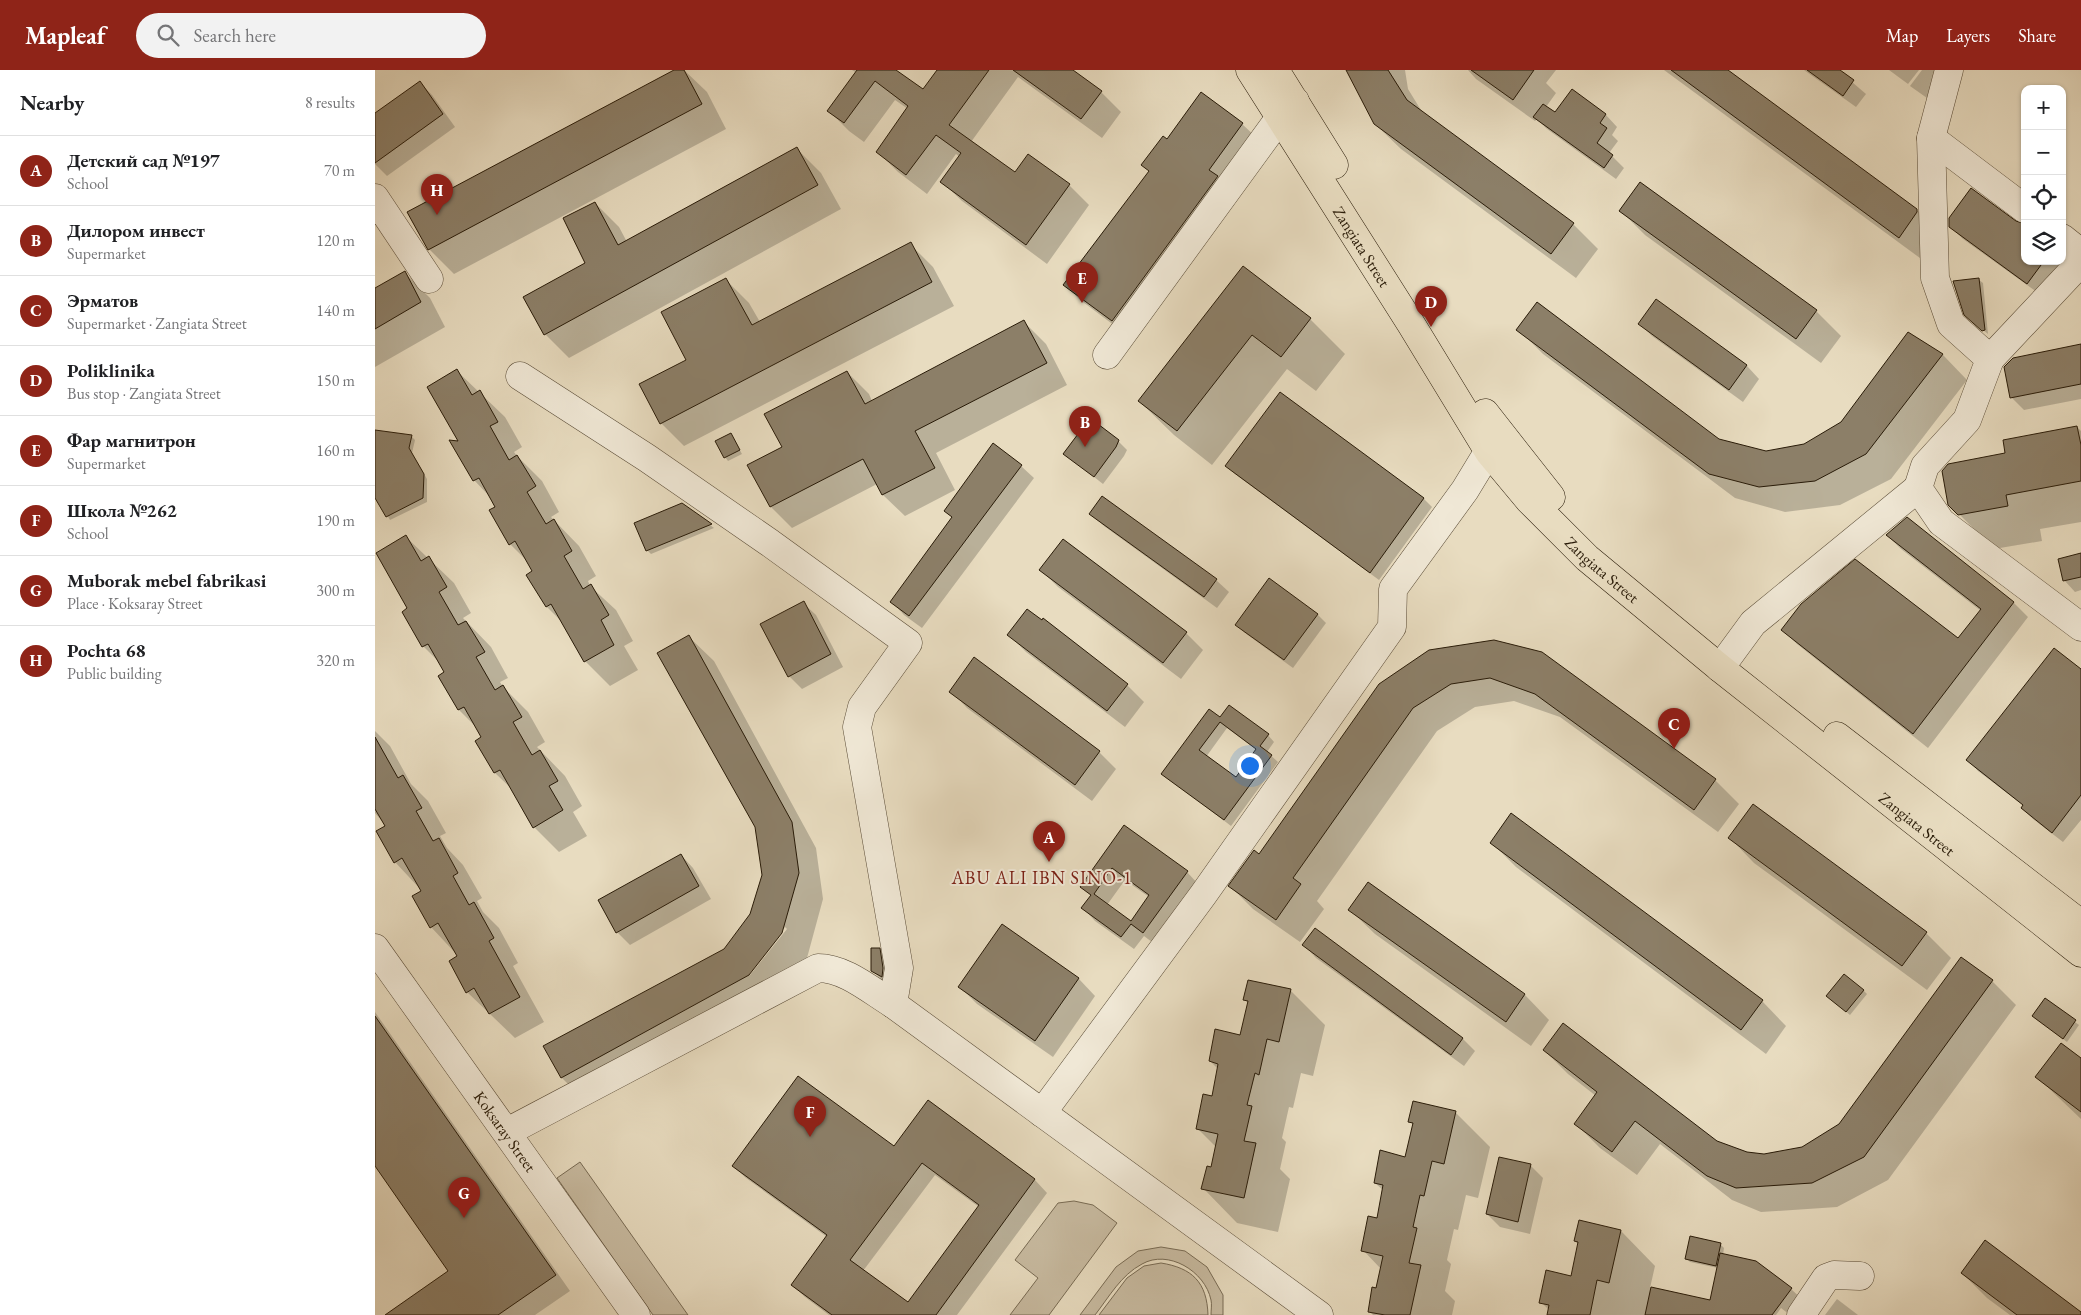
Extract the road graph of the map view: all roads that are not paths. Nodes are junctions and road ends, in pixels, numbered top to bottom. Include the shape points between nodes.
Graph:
1 (1250, 70) edge
2 (1275, 70) edge
3 (1949, 70) edge
4 (1288, 108) junction
5 (1931, 138) junction
6 (375, 198) edge
7 (2021, 206) edge
8 (2066, 241) edge
9 (2081, 253) edge
10 (2081, 262) edge
11 (429, 279) dead end
12 (1107, 355) dead end
13 (1990, 359) junction
14 (520, 376) dead end
15 (1494, 443) junction
16 (1919, 488) junction
17 (2081, 627) edge
18 (1726, 661) junction
19 (2081, 924) edge
20 (375, 948) edge
21 (2081, 953) edge
22 (893, 1004) junction
23 (1042, 1113) junction
24 (507, 1132) junction
25 (1860, 1276) dead end
26 (1291, 1307) edge
27 (636, 1315) edge
28 (1319, 1315) edge
29 (1801, 1315) edge

1 - 4 main road, Zangiata Street
2 - 4 main road, Zangiata Street
3 - 5 street
4 - 12 street
4 - 15 main road, Zangiata Street
5 - 7 street
5 - 13 street via 1935,278 1951,324
6 - 11 street
8 - 9 street
10 - 13 street
13 - 16 street via 1967,420 1925,466
14 - 22 street via 647,458 908,643 862,707 857,727 899,968
15 - 18 main road, Zangiata Street via 1529,500 1587,558
15 - 23 street via 1393,588 1392,627 1203,895
16 - 17 street via 1941,522
16 - 18 street via 1753,622
18 - 19 main road, Zangiata Street
18 - 21 main road, Zangiata Street
20 - 24 street, Koksaray Street
22 - 23 street
22 - 24 street via 845,975 829,968 817,968
23 - 26 street
24 - 27 street, Koksaray Street
25 - 29 street via 1834,1275 1826,1278
26 - 28 street

